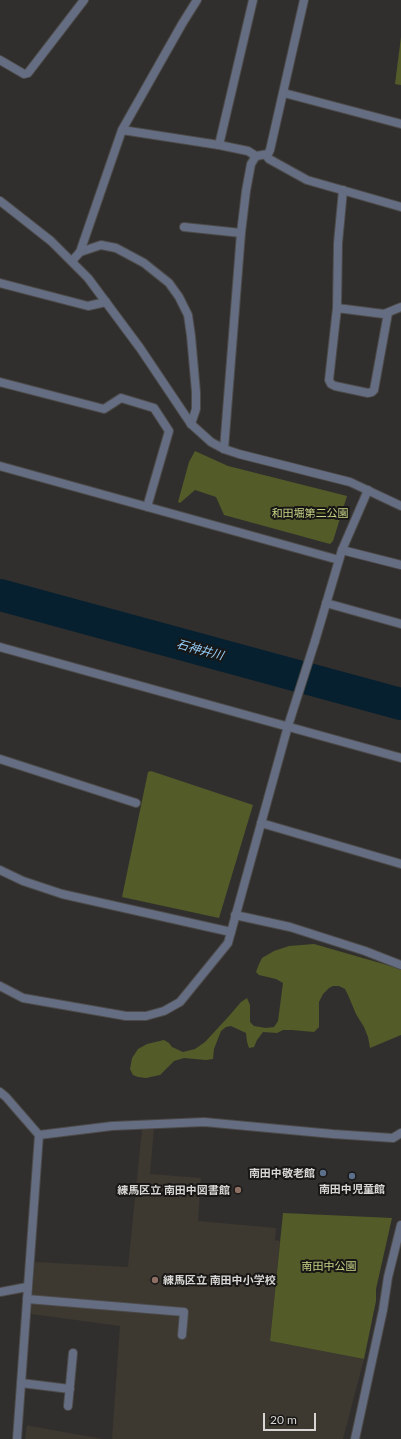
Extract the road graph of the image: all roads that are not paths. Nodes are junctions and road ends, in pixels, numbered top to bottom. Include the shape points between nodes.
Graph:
1 (84, 0) edge
2 (197, 0) edge
3 (253, 0) edge
4 (304, 0) edge
5 (0, 60) edge
6 (284, 93) junction
7 (401, 124) edge
8 (122, 130) junction
9 (219, 145) junction
10 (266, 155) junction
11 (256, 156) junction
12 (343, 190) junction
13 (0, 201) edge
14 (401, 207) edge
15 (184, 227) dead end
16 (241, 233) junction
17 (80, 252) junction
18 (72, 261) junction
19 (0, 283) edge
20 (106, 302) junction
21 (401, 307) edge
22 (337, 308) junction
23 (388, 313) junction
24 (0, 382) edge
25 (191, 424) junction
26 (224, 449) junction
27 (0, 466) edge
28 (368, 490) junction
29 (401, 506) edge
30 (147, 507) junction
31 (342, 550) junction
32 (339, 560) junction
33 (401, 565) edge
34 (326, 603) junction
35 (401, 624) edge
36 (0, 647) edge
37 (288, 726) junction
38 (401, 758) edge
39 (0, 759) edge
40 (136, 803) dead end
41 (261, 823) junction
42 (401, 864) edge
43 (0, 870) edge
44 (235, 915) junction
45 (231, 932) junction
46 (401, 965) edge
47 (0, 986) edge
48 (0, 1092) edge
49 (401, 1134) edge
50 (39, 1136) junction
51 (393, 1138) junction
52 (401, 1143) edge
53 (401, 1225) edge
54 (27, 1287) junction
55 (0, 1292) edge
56 (27, 1299) junction
57 (182, 1335) dead end
58 (73, 1353) dead end
59 (21, 1383) junction
60 (70, 1389) junction
61 (68, 1406) dead end
62 (17, 1439) edge
63 (355, 1439) edge

1 - 5 street via 28,73 24,74
2 - 8 street
3 - 9 street
4 - 6 street
6 - 7 street
6 - 10 street via 270,150
8 - 9 street
8 - 17 street
9 - 11 street via 248,151
10 - 11 street
10 - 12 street via 307,180
11 - 16 street via 251,164
12 - 14 street
12 - 22 street via 338,243
13 - 18 street
15 - 16 street
16 - 26 street
17 - 18 street
17 - 25 street via 101,245 116,248 144,263 169,283 179,297 188,315 191,336 196,392 196,409
18 - 20 street
19 - 20 street via 88,306
20 - 25 street
21 - 23 street
22 - 23 street
22 - 23 street via 329,380 335,386 368,393 374,390
24 - 30 street via 104,409 121,398 154,408 169,431
25 - 26 street via 211,442
26 - 28 street via 350,482
27 - 30 street
28 - 29 street
28 - 31 street
30 - 32 street
31 - 32 street
31 - 33 street
32 - 34 street
34 - 35 street
34 - 37 street
36 - 37 street
37 - 38 street
37 - 41 street
39 - 40 street
41 - 42 street
41 - 44 street
43 - 45 street via 62,894
44 - 45 street
44 - 46 street via 290,927
45 - 47 street via 228,943 180,1002 164,1011 146,1016 126,1016 23,998
48 - 50 street
49 - 51 street
50 - 51 street via 112,1126 204,1122
50 - 54 street
51 - 52 street
53 - 63 street
54 - 55 street
54 - 56 street
56 - 57 street via 184,1312
56 - 59 street
58 - 60 street
59 - 60 street
59 - 62 street
60 - 61 street

